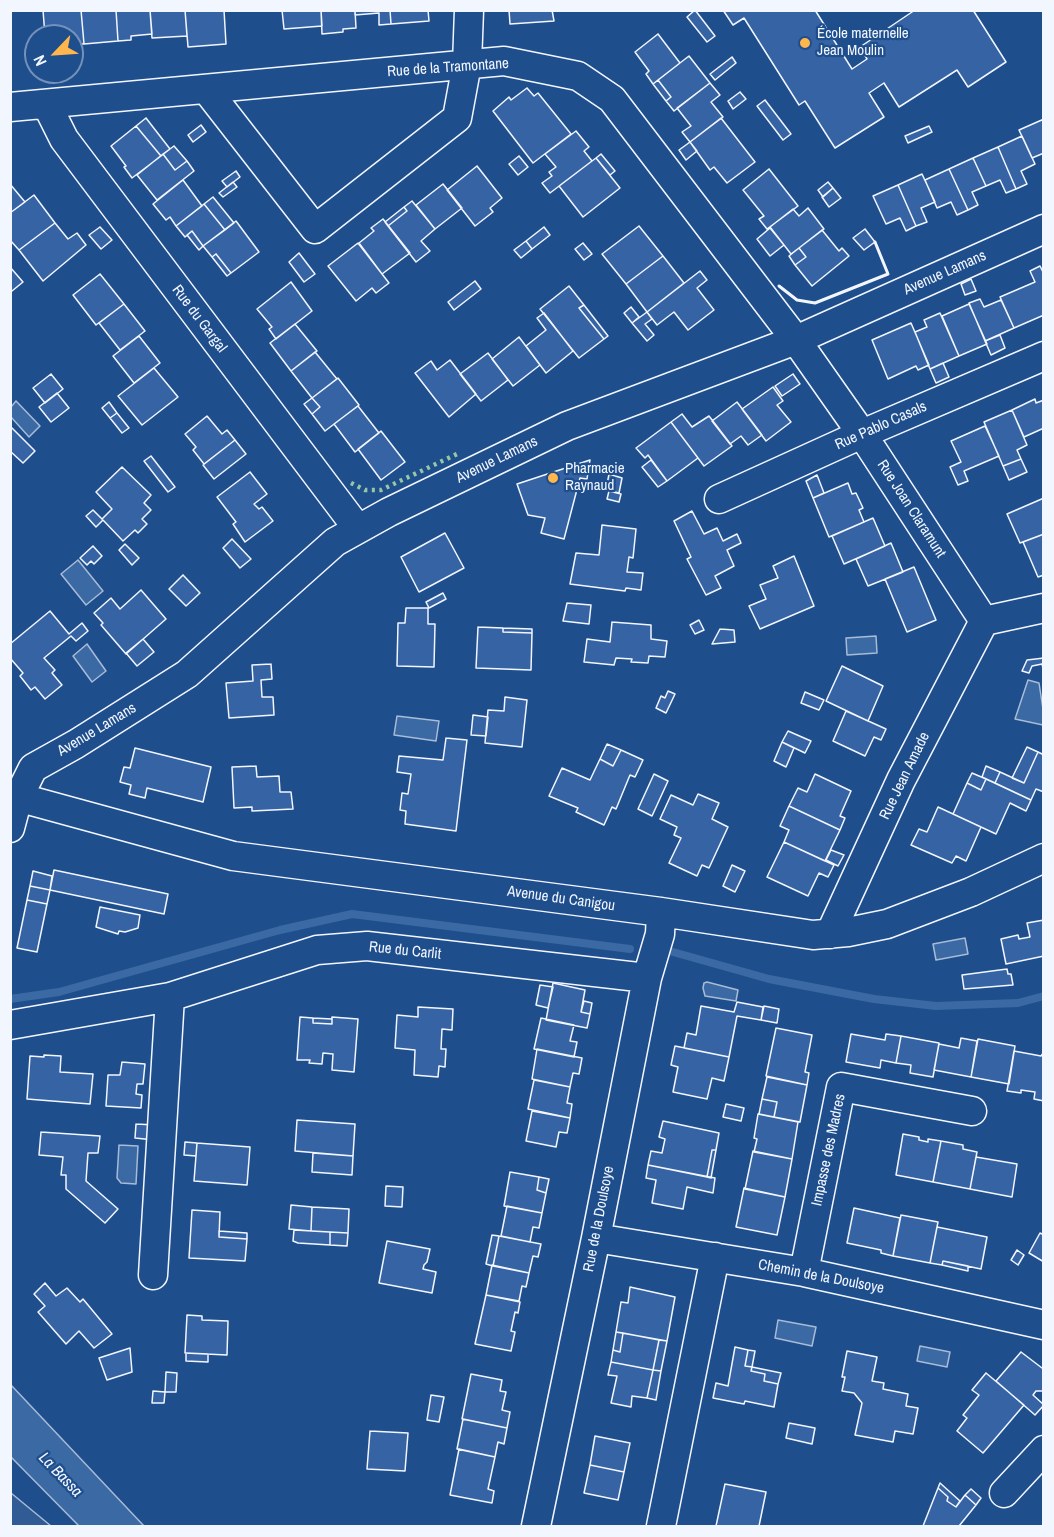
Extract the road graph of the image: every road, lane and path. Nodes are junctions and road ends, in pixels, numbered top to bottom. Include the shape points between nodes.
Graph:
1 (469, 10) edge
2 (467, 64) junction
3 (206, 89) junction
4 (47, 105) junction
5 (10, 107) edge
6 (1044, 229) edge
7 (796, 340) junction
8 (1044, 356) edge
9 (862, 434) junction
10 (719, 499) dead end
11 (358, 529) junction
12 (1044, 608) edge
13 (984, 621) junction
14 (18, 783) edge
15 (10, 828) edge
16 (1044, 858) edge
17 (661, 912) junction
18 (830, 934) junction
19 (647, 978) junction
20 (170, 998) junction
21 (10, 1025) edge
22 (972, 1111) dead end
23 (596, 1238) junction
24 (715, 1257) junction
25 (804, 1272) junction
26 (153, 1275) dead end
27 (1044, 1325) edge
28 (1044, 1450) edge
29 (1004, 1493) dead end
30 (536, 1527) edge
31 (661, 1527) edge

1 - 2 street
2 - 3 street, Rue de la Tramontane
2 - 3 street via 457,118 315,229
2 - 7 street, Rue de la Tramontane via 504,62 578,76 612,99
3 - 4 street, Rue de la Tramontane
4 - 5 street, Rue de la Tramontane
4 - 11 street, Rue du Gargal via 64,139
6 - 7 street, Avenue Lamans
7 - 9 street, Rue Joan Claramunt
7 - 11 street, Avenue Lamans via 567,426
8 - 9 street, Rue Pablo Casals
9 - 10 street, Rue Pablo Casals
9 - 13 street, Rue Joan Claramunt
11 - 14 street, Avenue Lamans via 335,542 187,674
12 - 13 street
13 - 18 street, Rue Jean Amade via 901,780
14 - 15 street
14 - 17 street, Avenue du Canigou via 43,775 71,810 233,856
16 - 18 street, Avenue du Canigou via 971,892 887,924
17 - 18 street, Avenue du Canigou via 813,935
17 - 19 street, Rue de la Doulsoye via 660,934
19 - 20 street, Rue du Carlit via 367,946 317,950
19 - 23 street, Rue de la Doulsoye
20 - 21 street, Rue du Carlit
20 - 26 street
22 - 25 street, Impasse des Madres via 841,1087
23 - 24 street, Chemin de la Doulsoye
23 - 30 street, Rue de la Doulsoye
24 - 25 street, Chemin de la Doulsoye
24 - 31 street
25 - 27 street, Chemin de la Doulsoye
28 - 29 street

